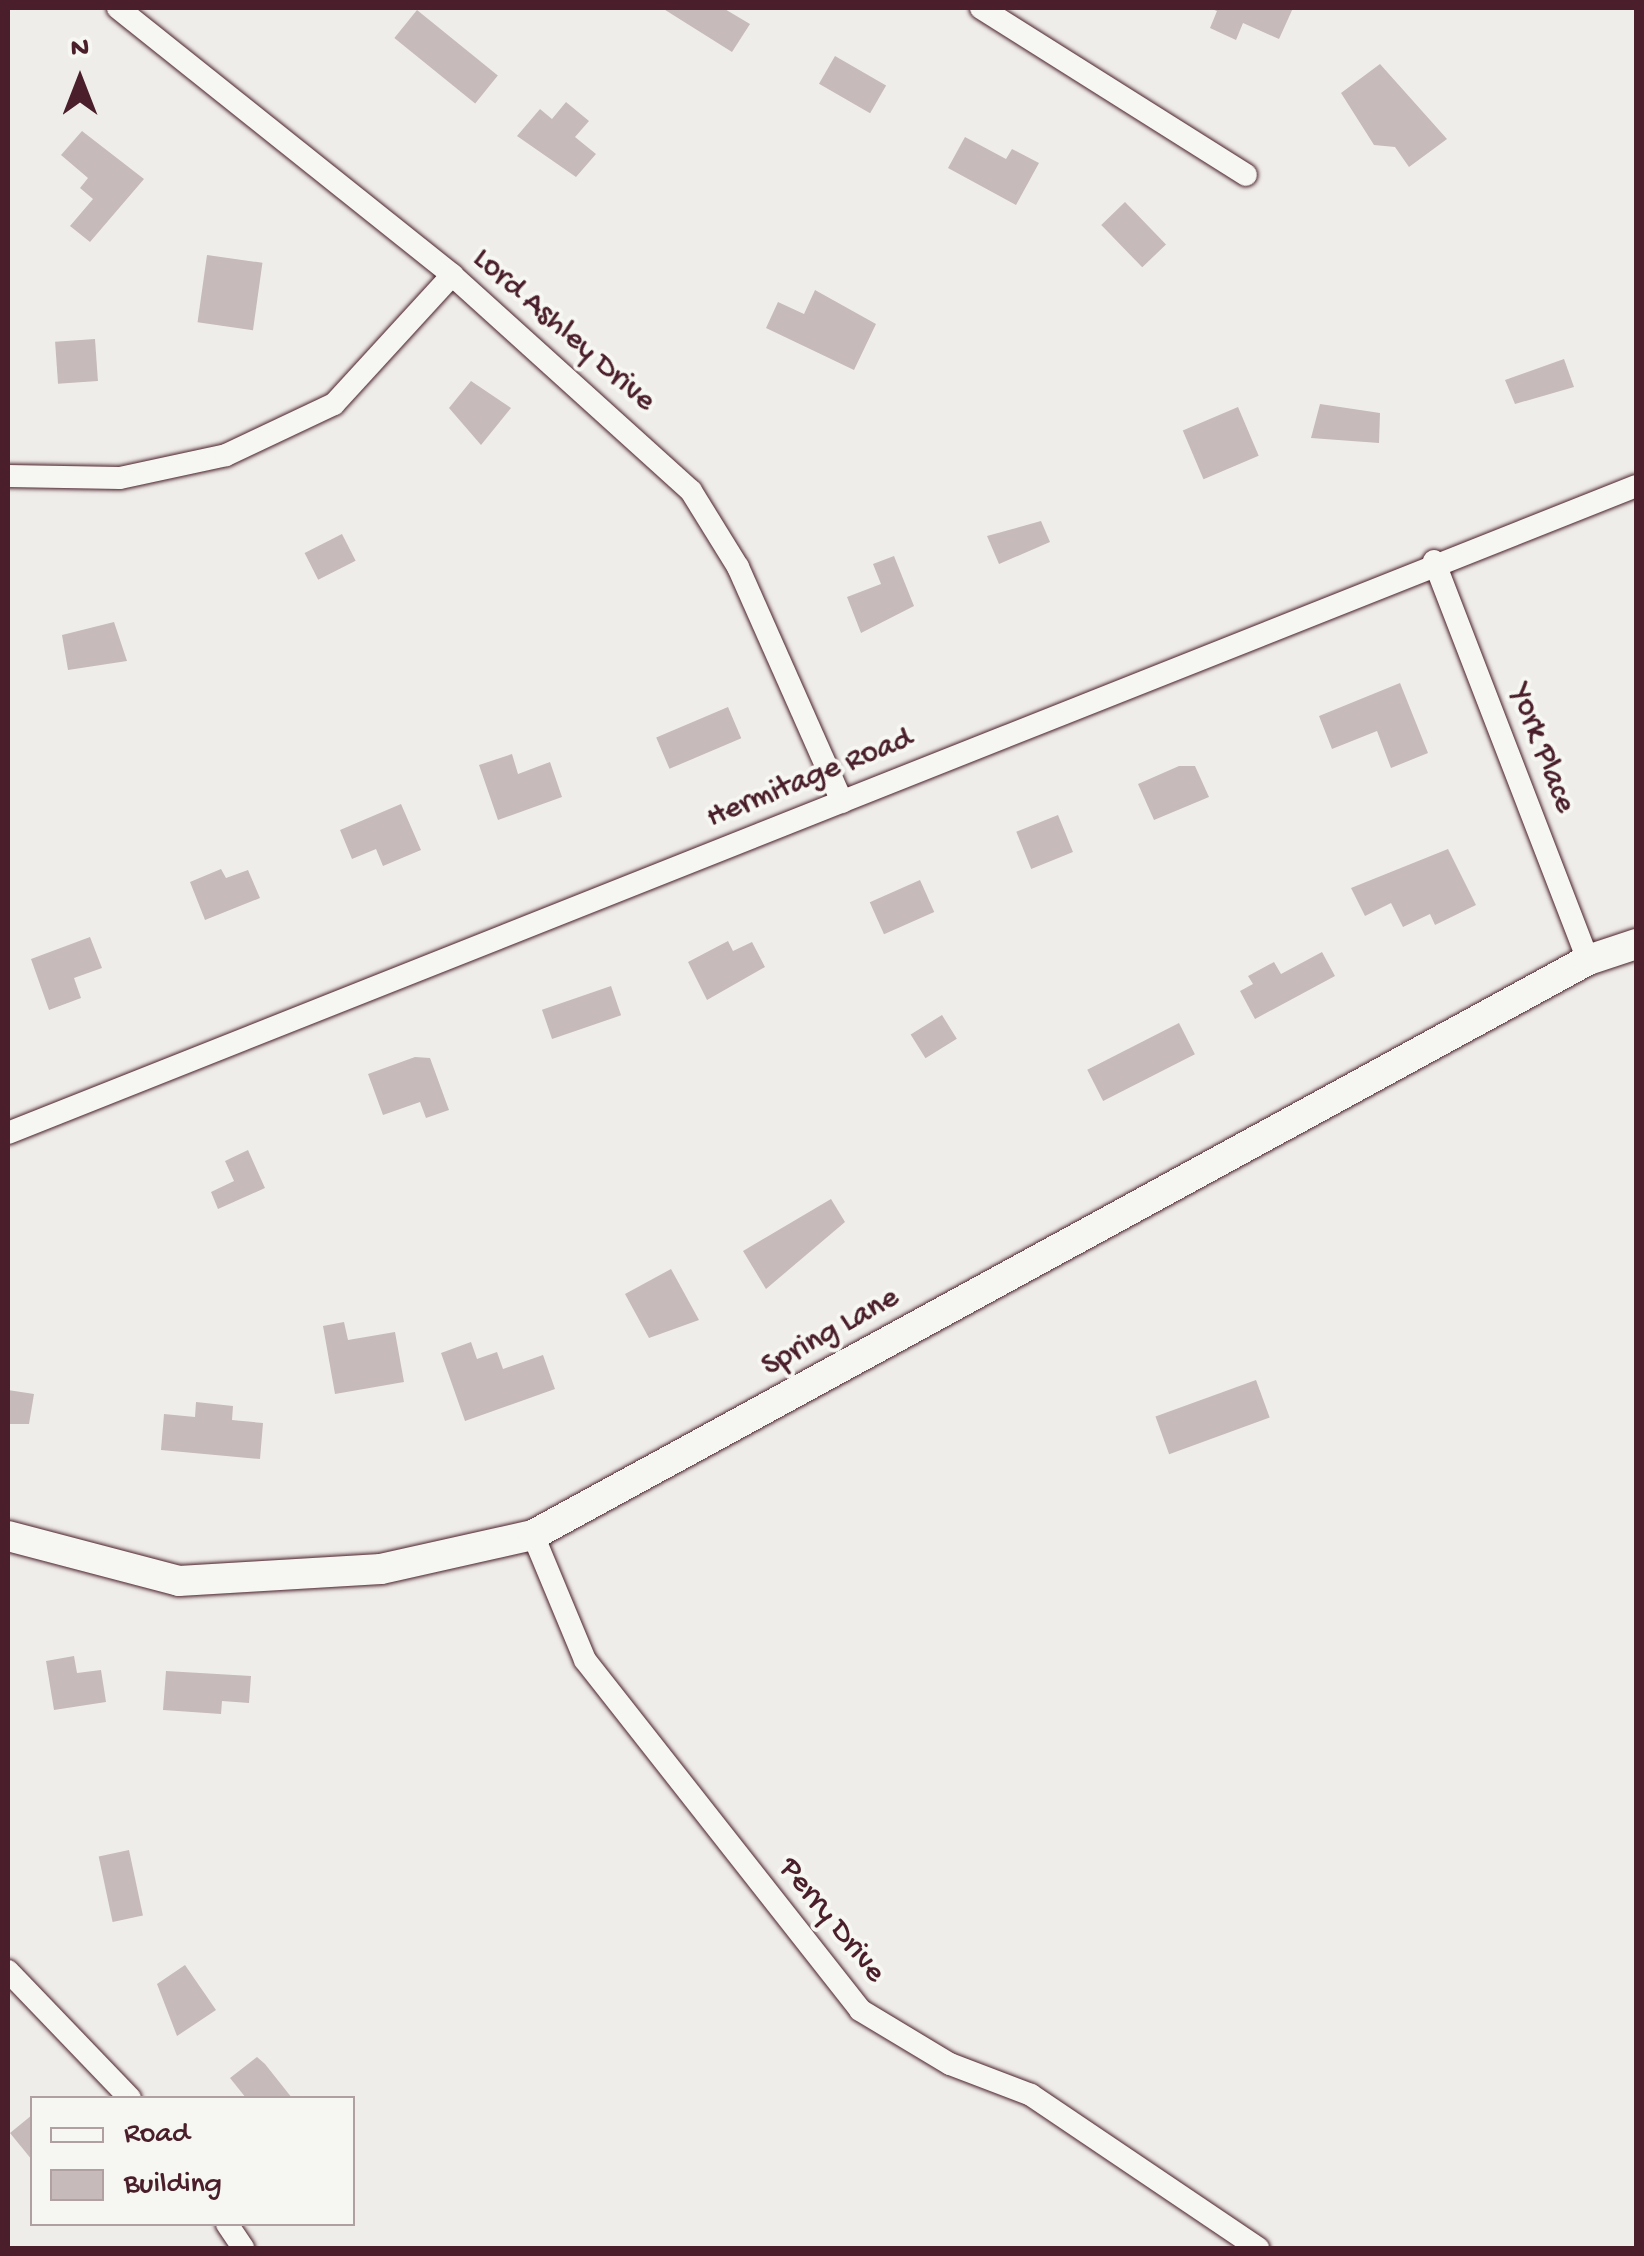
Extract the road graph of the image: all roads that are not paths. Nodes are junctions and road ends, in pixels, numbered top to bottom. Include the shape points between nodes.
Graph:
1 (118, 8) edge
2 (981, 8) edge
3 (1246, 174) dead end
4 (452, 275) junction
5 (8, 476) edge
6 (1636, 486) edge
7 (1434, 561) junction
8 (842, 802) junction
9 (1636, 944) edge
10 (1588, 960) junction
11 (8, 1133) edge
12 (534, 1535) junction
13 (8, 1536) edge
14 (8, 1971) edge
15 (128, 2096) edge
16 (228, 2226) edge
17 (243, 2248) edge
18 (1258, 2248) edge

1 - 4 street, Lord Ashley Drive
2 - 3 street
4 - 5 street via 334,404 226,456 120,478
4 - 8 street, Lord Ashley Drive via 691,490 738,567
6 - 7 street, Hermitage Road
7 - 8 street, Hermitage Road
7 - 10 street, York Place
8 - 11 street, Hermitage Road
9 - 10 street, Spring Lane
10 - 12 street, Spring Lane
12 - 13 street, Spring Lane via 381,1569 179,1581
12 - 18 street, Perry Drive via 585,1660 860,2010 950,2064 1031,2095
14 - 15 street
16 - 17 street

